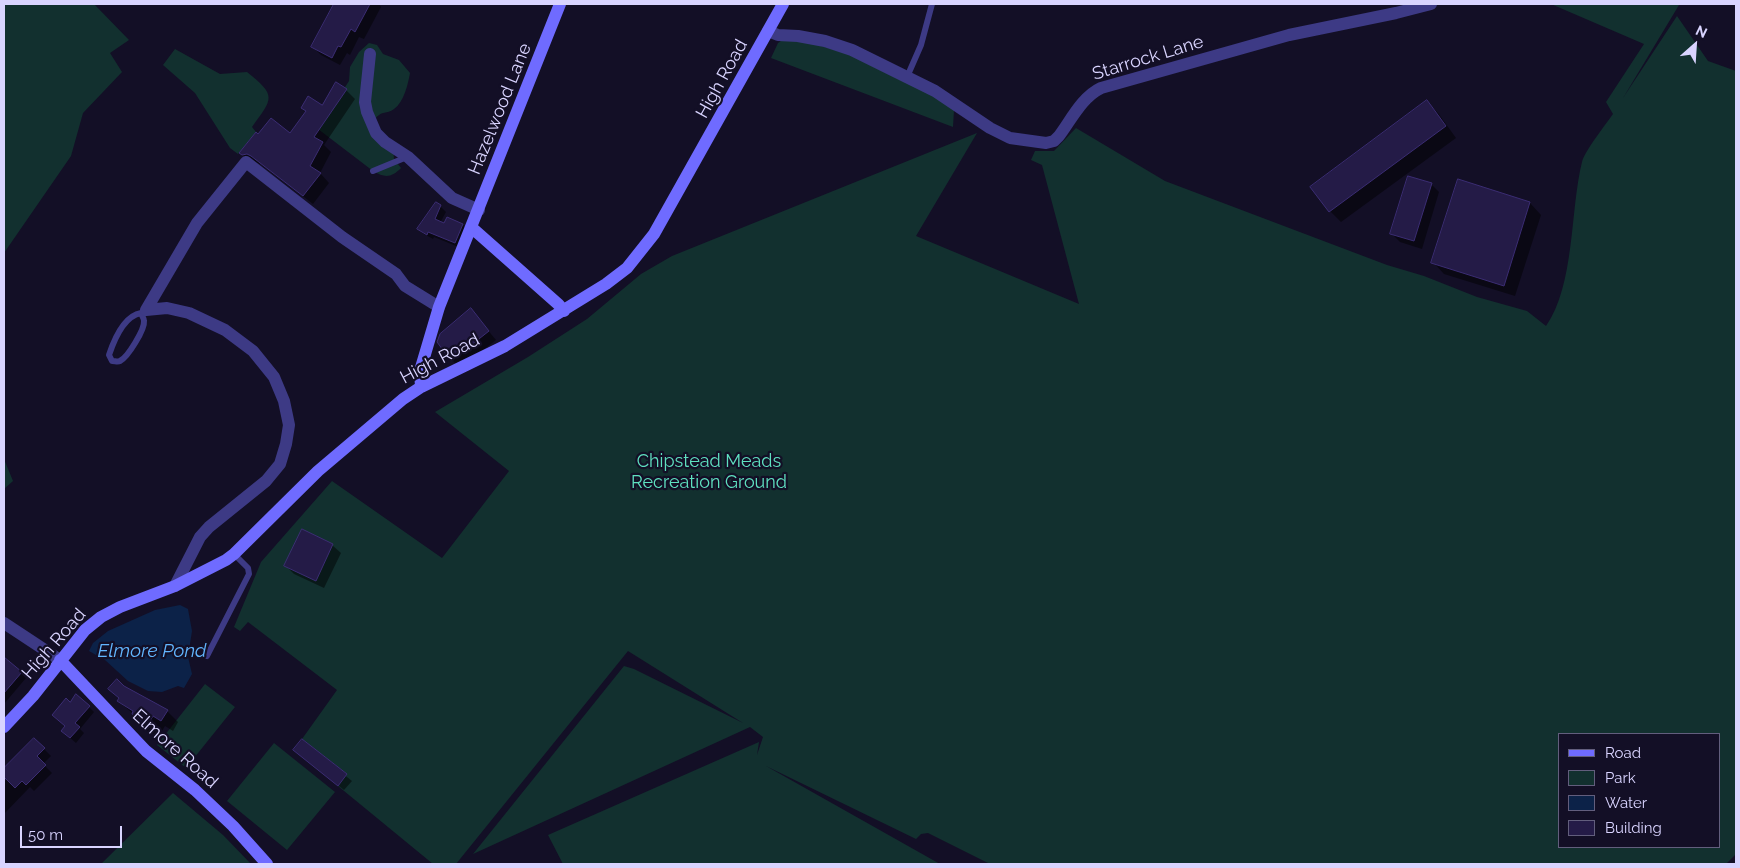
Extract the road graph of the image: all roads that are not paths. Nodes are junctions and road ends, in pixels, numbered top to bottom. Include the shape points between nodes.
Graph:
1 (560, 4) edge
2 (783, 4) edge
3 (932, 4) edge
4 (1431, 4) edge
5 (768, 31) junction
6 (370, 54) dead end
7 (907, 77) junction
8 (408, 157) junction
9 (373, 171) dead end
10 (479, 210) junction
11 (471, 226) junction
12 (439, 307) junction
13 (564, 311) junction
14 (144, 312) junction
15 (421, 387) junction
16 (234, 554) junction
17 (174, 586) junction
18 (4, 623) edge
19 (207, 656) dead end
20 (60, 660) junction
21 (4, 727) edge
22 (267, 864) edge

1 - 10 street, Hazelwood Lane
2 - 5 street, High Road
3 - 7 lane via 921,45
4 - 7 street, Starrock Lane via 1289,34 1101,88 1086,98 1060,136 1046,143 1010,138
5 - 7 street, Starrock Lane via 825,41 852,50
5 - 13 street, High Road via 642,252 613,279
6 - 8 street via 365,102 367,112 376,132 385,142
8 - 9 lane
8 - 10 street via 452,198
10 - 11 street, Hazelwood Lane
11 - 12 street, Hazelwood Lane
11 - 13 street
12 - 14 street via 405,286 396,274 342,237 246,162 197,223
12 - 15 street, Hazelwood Lane via 420,372
13 - 15 street, High Road via 504,346
14 - 14 lane via 135,314 120,331 109,355 112,361 120,361 127,355 144,328
14 - 17 street via 167,308 189,314 225,330 253,351 274,377 289,425 280,464 266,481 200,537
15 - 16 street, High Road via 396,404 318,471
16 - 17 street, High Road
16 - 19 lane via 248,568 249,574
17 - 20 street, High Road via 101,617
18 - 20 street
20 - 21 street, High Road
20 - 22 street, Elmore Road via 146,751 195,790

